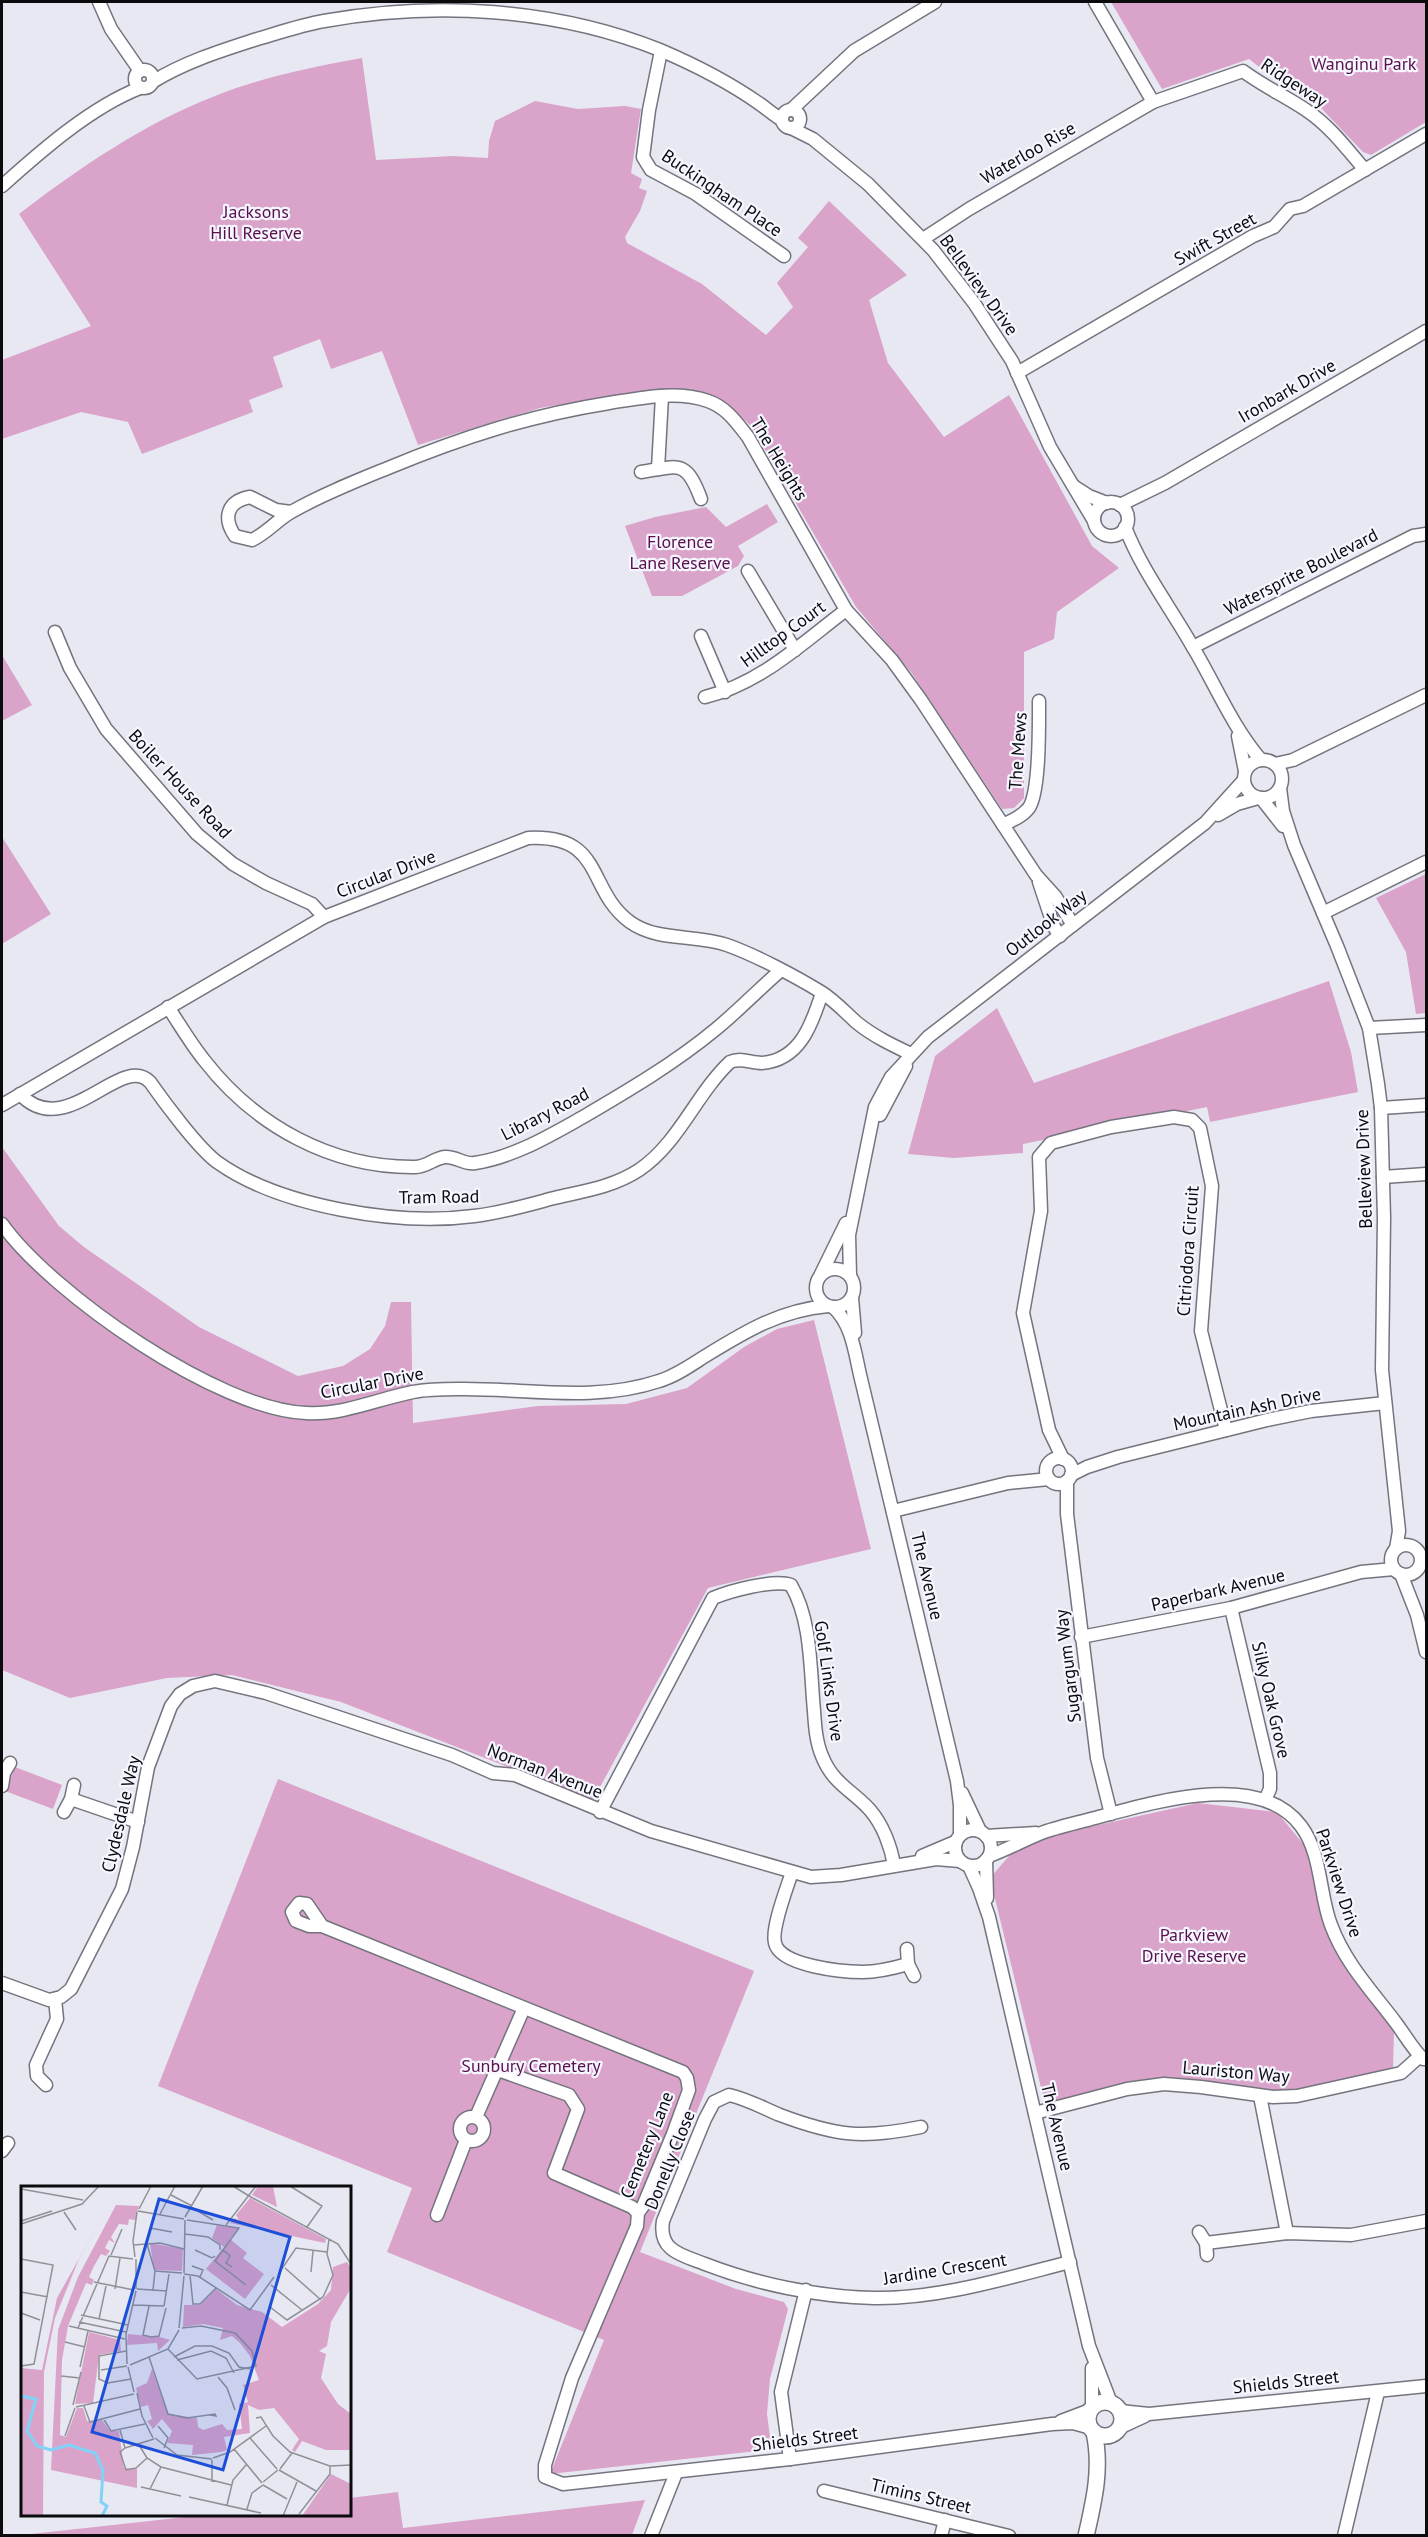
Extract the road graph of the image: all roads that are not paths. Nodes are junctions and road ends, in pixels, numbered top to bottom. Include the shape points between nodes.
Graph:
1 (99, 2) edge
2 (935, 2) edge
3 (1095, 2) edge
4 (917, 6) edge
5 (661, 51) junction
6 (144, 78) junction
7 (1153, 102) junction
8 (792, 118) junction
9 (1426, 134) edge
10 (1365, 170) junction
11 (2, 186) edge
12 (923, 239) junction
13 (784, 256) dead end
14 (1426, 331) edge
15 (1017, 373) junction
16 (662, 396) junction
17 (658, 469) junction
18 (641, 472) dead end
19 (1165, 483) junction
20 (1072, 485) junction
21 (701, 499) dead end
22 (1107, 503) junction
23 (1120, 505) junction
24 (291, 512) junction
25 (1094, 521) junction
26 (1126, 524) junction
27 (1426, 534) edge
28 (1107, 536) junction
29 (1143, 566) junction
30 (748, 571) dead end
31 (846, 610) junction
32 (55, 632) dead end
33 (701, 636) dead end
34 (1193, 647) junction
35 (795, 650) junction
36 (725, 692) junction
37 (1426, 696) edge
38 (705, 697) dead end
39 (1039, 701) dead end
40 (1234, 724) junction
41 (1318, 748) junction
42 (1261, 760) junction
43 (1275, 764) junction
44 (1244, 776) junction
45 (1281, 781) junction
46 (1260, 798) junction
47 (1205, 823) junction
48 (1004, 825) junction
49 (1294, 845) junction
50 (1426, 862) edge
51 (1036, 875) junction
52 (1323, 913) junction
53 (324, 917) junction
54 (1073, 925) junction
55 (1060, 936) junction
56 (780, 971) junction
57 (822, 993) junction
58 (168, 1007) junction
59 (1426, 1024) edge
60 (1369, 1028) junction
61 (911, 1054) junction
62 (20, 1094) junction
63 (2, 1105) edge
64 (1426, 1105) edge
65 (1381, 1108) junction
66 (1426, 1174) edge
67 (1383, 1177) junction
68 (857, 1194) junction
69 (2, 1224) edge
70 (820, 1275) junction
71 (850, 1275) junction
72 (852, 1298) junction
73 (831, 1307) junction
74 (861, 1379) junction
75 (1385, 1403) junction
76 (1226, 1430) junction
77 (1059, 1471) junction
78 (1396, 1508) junction
79 (893, 1510) junction
80 (1418, 1549) edge
81 (1396, 1562) junction
82 (1421, 1565) edge
83 (1231, 1608) junction
84 (1417, 1615) junction
85 (1081, 1637) junction
86 (1426, 1652) edge
87 (180, 1694) joint
88 (957, 1781) junction
89 (74, 1785) dead end
90 (71, 1799) junction
91 (1265, 1800) junction
92 (64, 1812) dead end
93 (600, 1812) junction
94 (1111, 1814) junction
95 (138, 1822) junction
96 (983, 1833) junction
97 (1040, 1833) junction
98 (957, 1839) junction
99 (988, 1858) junction
100 (964, 1863) junction
101 (898, 1864) junction
102 (792, 1872) junction
103 (989, 1917) junction
104 (322, 1926) dead end
105 (907, 1949) dead end
106 (2, 1983) edge
107 (55, 1999) junction
108 (524, 2008) junction
109 (1423, 2058) edge
110 (498, 2070) junction
111 (46, 2085) dead end
112 (1260, 2096) junction
113 (1035, 2113) junction
114 (921, 2127) dead end
115 (638, 2213) junction
116 (437, 2215) dead end
117 (1426, 2221) edge
118 (661, 2233) joint
119 (1287, 2233) junction
120 (1204, 2243) dead end
121 (1070, 2262) junction
122 (806, 2290) junction
123 (1089, 2346) junction
124 (1426, 2386) edge
125 (1378, 2392) junction
126 (1116, 2407) junction
127 (1091, 2409) junction
128 (1149, 2414) junction
129 (1052, 2424) junction
130 (1093, 2430) junction
131 (1116, 2431) junction
132 (790, 2459) junction
133 (676, 2473) junction
134 (1097, 2480) junction
135 (562, 2484) joint
136 (824, 2491) dead end
137 (945, 2520) junction
138 (651, 2535) edge
139 (941, 2535) edge
140 (1009, 2535) edge
141 (1086, 2535) edge
142 (1344, 2535) edge

1 - 6 street via 111,29
2 - 4 street
3 - 7 street
4 - 8 street via 854,51 810,93
5 - 6 street, Belleview Drive via 567,22 431,11 315,23 224,49
5 - 8 street, Belleview Drive
5 - 13 street, Buckingham Place via 643,157 647,165
6 - 11 street, Belleview Drive via 68,130
7 - 10 street, Ridgeway via 1243,70 1327,126
7 - 12 street, Waterloo Rise
8 - 12 street, Belleview Drive via 868,184
9 - 10 street, Swift Street
10 - 15 street, Swift Street via 1304,206 1290,209 1274,227
12 - 15 street, Belleview Drive via 974,303
14 - 19 street, Ironbark Drive
15 - 20 street, Belleview Drive
16 - 17 street
16 - 24 street, The Heights via 577,408 485,431 357,481
16 - 31 street, The Heights via 707,401 738,425
17 - 18 street
17 - 21 street via 687,470
19 - 23 street, Ironbark Drive
19 - 26 street, Ironbark Drive via 1142,501
20 - 22 street
20 - 25 street, Belleview Drive
22 - 23 street
22 - 25 street via 1095,512
23 - 26 street via 1126,512
24 - 24 street, The Heights via 252,540 235,536 227,521 229,508 250,496 276,510
25 - 28 street via 1098,531
26 - 28 street via 1118,535
26 - 29 street
27 - 34 street, Watersprite Boulevard via 1413,536
28 - 29 street via 1124,543
29 - 34 street
30 - 35 street
31 - 35 street, Hilltop Court
31 - 48 street, The Heights via 892,660
32 - 53 street, Boiler House Road via 70,668 105,729 197,834 233,864 312,904
33 - 36 street
34 - 40 street
35 - 36 street, Hilltop Court via 762,674
36 - 38 street, Hilltop Court
37 - 41 street
39 - 48 street, The Mews via 1038,758 1031,804
40 - 42 street
40 - 44 street via 1243,750
41 - 43 street
41 - 45 street via 1294,764
42 - 43 street
42 - 44 street via 1254,762
43 - 45 street
44 - 46 street via 1250,793
44 - 47 street, Outlook Way
45 - 46 street via 1276,793
45 - 49 street, Belleview Drive via 1283,811
46 - 47 street, Outlook Way via 1237,804
46 - 49 street, Belleview Drive via 1276,814
47 - 54 street, Outlook Way
48 - 51 street, The Heights
49 - 52 street, Belleview Drive
50 - 52 street
51 - 54 street, The Heights
51 - 55 street, The Heights
52 - 60 street, Belleview Drive
53 - 56 street, Circular Drive via 528,838 550,838 575,848 587,858 618,911 636,926 723,944
53 - 58 street, Circular Drive
54 - 55 street, Outlook Way
55 - 61 street, Outlook Way
56 - 57 street, Circular Drive
56 - 58 street, Library Road via 716,1028 653,1075 533,1144 470,1164 450,1157 417,1167 375,1164 331,1154 294,1138 245,1102 213,1071
57 - 61 street, Circular Drive via 871,1033
57 - 62 street, Tram Road via 812,1024 792,1051 767,1062 730,1062 667,1144 640,1169 606,1187 476,1216 385,1216 305,1202 276,1192 213,1159 142,1076 116,1081 66,1108 33,1104
58 - 62 street, Circular Drive
59 - 60 street
60 - 65 street, Belleview Drive
61 - 68 street, Outlook Way via 869,1134
62 - 63 street, Circular Drive
64 - 65 street
65 - 67 street, Belleview Drive
66 - 67 street
67 - 75 street, Belleview Drive
68 - 70 street, Outlook Way via 842,1235
68 - 71 street, Outlook Way via 849,1235
69 - 73 street, Circular Drive via 58,1282 161,1356 250,1402 306,1413 354,1409 425,1390 561,1394 639,1387 679,1373 769,1320 810,1308
70 - 71 street via 838,1269
70 - 73 street via 816,1293
71 - 72 street via 854,1286
72 - 73 street via 844,1305
72 - 74 street, The Avenue
73 - 74 street, The Avenue via 841,1314 849,1329
74 - 79 street, The Avenue
75 - 76 street, Mountain Ash Drive via 1311,1411
75 - 78 street, Belleview Drive
76 - 77 street, Mountain Ash Drive
76 - 77 street, Citriodora Circuit via 1201,1331 1212,1186 1200,1128 1192,1120 1174,1117 1111,1127 1051,1143 1039,1157 1041,1211 1023,1313
77 - 79 street, Mountain Ash Drive
77 - 85 street, Sugargum Way
78 - 80 street, Belleview Drive via 1403,1532
78 - 81 street, Belleview Drive
79 - 88 street, The Avenue
80 - 81 street via 1405,1545
80 - 82 street, Belleview Drive
81 - 82 street
81 - 83 street, Paperbark Avenue
81 - 84 street, Belleview Drive
82 - 84 street, Belleview Drive
83 - 85 street, Paperbark Avenue
83 - 91 street, Silky Oak Grove via 1270,1773
84 - 86 street, Belleview Drive
85 - 94 street, Sugargum Way via 1097,1758
87 - 93 street, Norman Avenue via 215,1681 266,1693 452,1755 493,1773 514,1776
87 - 95 street, Clydesdale Way via 171,1706 148,1767
88 - 96 street, The Avenue
88 - 98 street, The Avenue
89 - 90 street
90 - 92 street
90 - 95 street
91 - 94 street, Parkview Drive via 1235,1794 1198,1795
91 - 109 street, Parkview Drive via 1286,1810 1301,1826 1312,1850 1330,1923 1343,1952
93 - 101 street, Golf Links Drive via 713,1598 784,1582 796,1594 808,1642 821,1755 837,1783 877,1819
93 - 102 street, Norman Avenue via 651,1832
94 - 97 street, Parkview Drive
95 - 107 street, Clydesdale Way via 122,1889 71,1989
96 - 97 street, Parkview Drive
96 - 98 street via 973,1830
96 - 99 street via 991,1845
97 - 99 street, Parkview Drive
98 - 100 street via 956,1855
98 - 101 street, Norman Avenue
99 - 100 street via 978,1865
99 - 103 street, The Avenue
100 - 101 street, Norman Avenue via 936,1859
100 - 103 street, The Avenue via 979,1888
101 - 102 street, Norman Avenue via 821,1877
102 - 105 street via 777,1921 774,1942 780,1953 791,1960 834,1970 862,1972 911,1970
103 - 113 street, The Avenue
104 - 108 street, Cemetery Lane
106 - 107 street
107 - 111 street via 57,2019 36,2065 37,2076
108 - 110 street
108 - 115 street, Cemetery Lane via 683,2072 687,2078 689,2090
109 - 112 street, Lauriston Way via 1399,2073 1297,2096
110 - 115 street via 569,2095 578,2109 554,2173
110 - 116 street via 476,2117 484,2127 482,2136 475,2141 466,2140
112 - 113 street, Lauriston Way via 1164,2084 1127,2089
112 - 119 street
113 - 121 street, The Avenue
114 - 118 street, Donelly Close via 858,2135 827,2131 729,2095 714,2102 705,2119
115 - 135 street, Cemetery Lane via 637,2226 572,2378 549,2449 545,2477
117 - 119 street via 1351,2235
118 - 122 street, Jardine Crescent via 666,2244 679,2253 717,2268 767,2284
119 - 120 street
121 - 122 street, Jardine Crescent via 931,2293 874,2298
121 - 123 street, The Avenue
122 - 132 street via 781,2392
123 - 126 street, The Avenue
123 - 127 street, The Avenue
124 - 125 street, Shields Street
125 - 128 street, Shields Street
125 - 142 street
126 - 127 street via 1102,2402
126 - 128 street, Shields Street
126 - 131 street via 1122,2417
127 - 129 street, Shields Street
127 - 130 street via 1088,2421
128 - 131 street, Shields Street
129 - 130 street, Shields Street via 1073,2423
129 - 132 street, Shields Street
130 - 131 street via 1102,2435
130 - 134 street via 1099,2454
131 - 134 street
132 - 133 street, Shields Street
133 - 135 street, Shields Street
133 - 138 street
134 - 141 street
136 - 137 street, Timins Street
137 - 139 street
137 - 140 street, Timins Street

